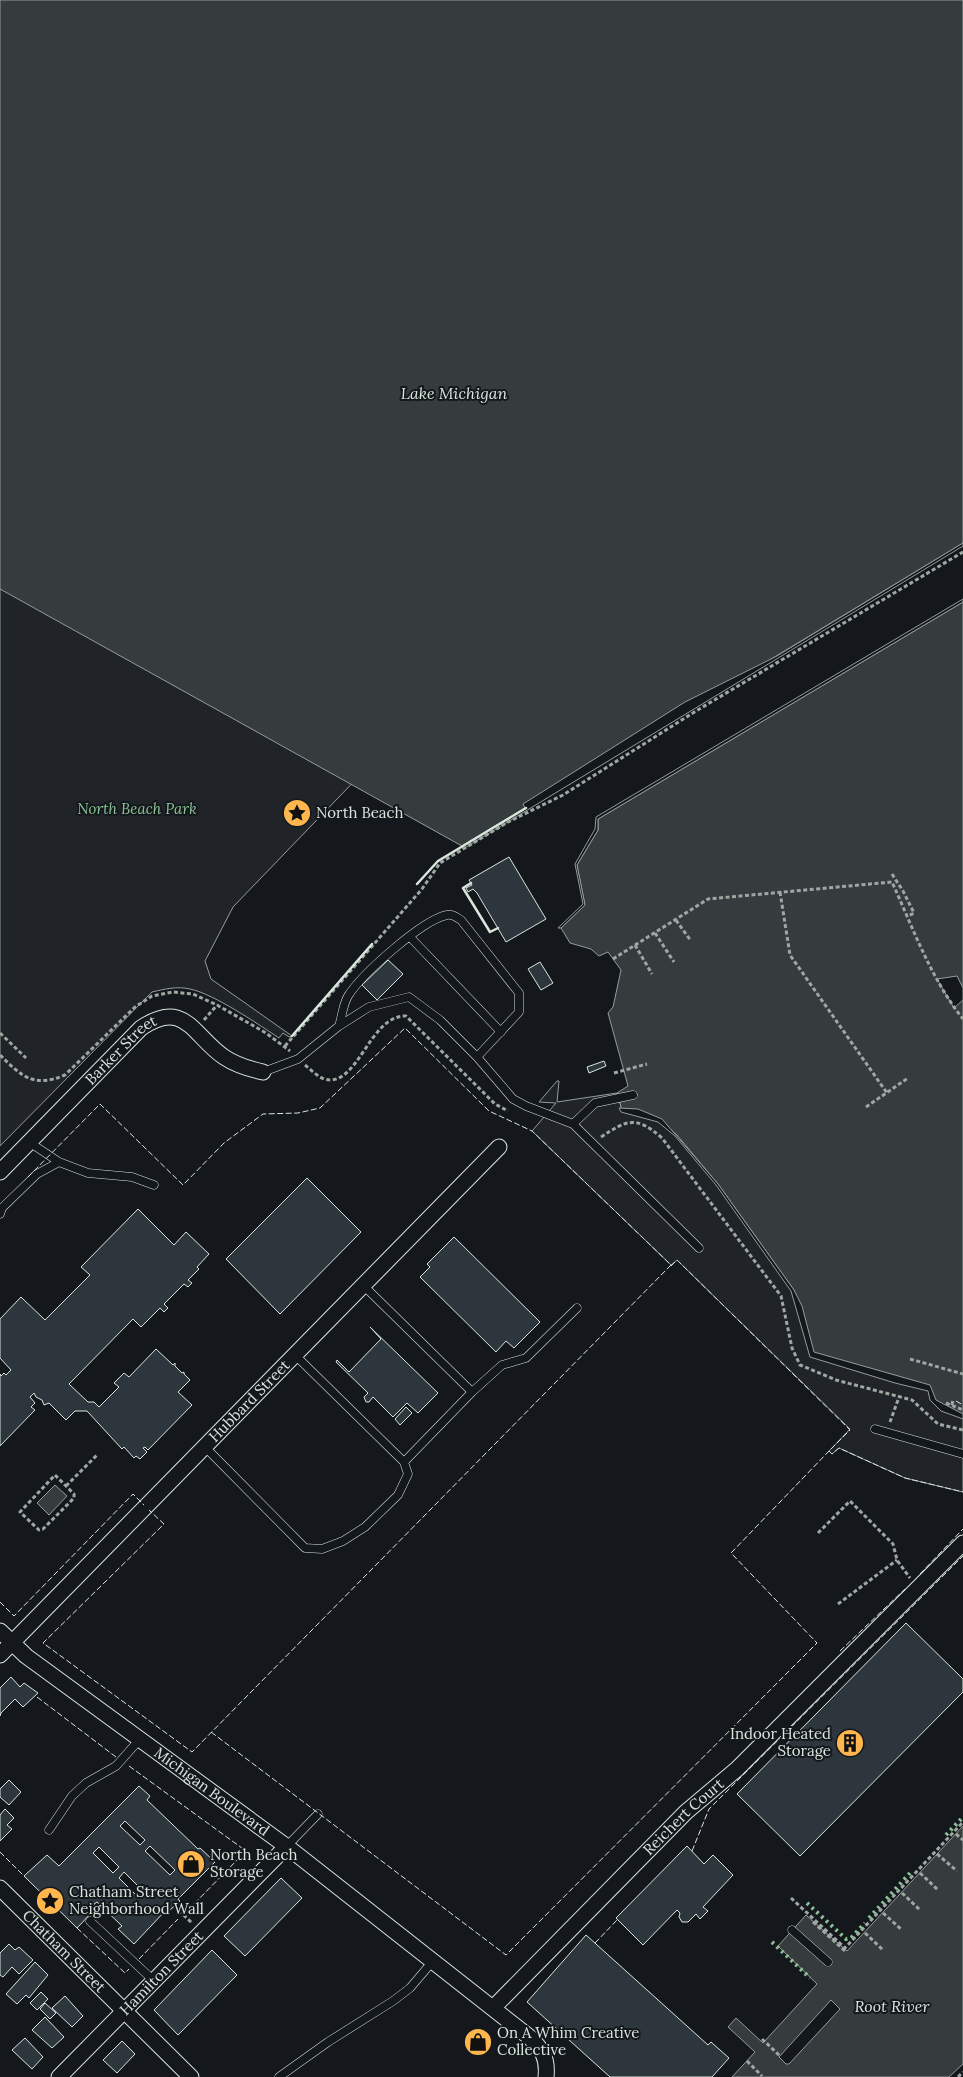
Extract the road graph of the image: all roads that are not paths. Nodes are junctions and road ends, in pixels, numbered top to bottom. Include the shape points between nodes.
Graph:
1 (410, 937) junction
2 (339, 1026) junction
3 (501, 1032) junction
4 (477, 1057) junction
5 (263, 1072) joint
6 (633, 1095) dead end
7 (574, 1124) junction
8 (29, 1142) junction
9 (499, 1147) dead end
10 (59, 1162) junction
11 (0, 1172) edge
12 (154, 1184) dead end
13 (0, 1218) edge
14 (699, 1248) dead end
15 (363, 1285) junction
16 (577, 1308) dead end
17 (295, 1355) junction
18 (472, 1392) junction
19 (875, 1429) dead end
20 (205, 1447) junction
21 (963, 1454) edge
22 (404, 1462) junction
23 (963, 1544) edge
24 (0, 1631) edge
25 (12, 1643) junction
26 (0, 1655) edge
27 (140, 1739) junction
28 (318, 1814) dead end
29 (48, 1830) dead end
30 (286, 1847) junction
31 (0, 1888) edge
32 (90, 1921) dead end
33 (792, 1930) dead end
34 (433, 1961) junction
35 (828, 1962) dead end
36 (154, 1981) junction
37 (492, 2008) junction
38 (125, 2011) junction
39 (59, 2077) edge
40 (191, 2077) edge
41 (279, 2077) edge
42 (546, 2077) edge

1 - 2 lane via 392,950 348,997
1 - 3 lane
1 - 3 lane via 436,918 449,915 461,920 519,993 518,1012
2 - 4 lane via 369,1007 409,997 440,1020
2 - 5 lane via 298,1059
3 - 4 lane
4 - 7 lane via 513,1099
5 - 8 street, Barker Street via 223,1057 180,1019 155,1018 141,1028
6 - 7 lane via 595,1103
7 - 14 lane
8 - 10 lane
8 - 11 street, Barker Street
9 - 15 street, Hubbard Street
10 - 12 lane via 88,1173 132,1176
10 - 13 lane via 37,1174 2,1208
15 - 17 street, Hubbard Street
15 - 18 lane
16 - 18 lane via 526,1358 502,1365
17 - 20 street, Hubbard Street
17 - 22 lane
18 - 22 lane
19 - 21 lane
20 - 22 lane via 306,1548 322,1549 365,1527 398,1495 408,1474
20 - 25 street, Hubbard Street
23 - 37 street, Reichert Court via 737,1769 686,1812
24 - 25 street, Michigan Boulevard
25 - 26 street, Hubbard Street
25 - 27 street, Michigan Boulevard
27 - 29 lane via 116,1766 86,1783 72,1796
27 - 30 street, Michigan Boulevard
28 - 30 lane
30 - 34 street, Michigan Boulevard
30 - 36 street, Hamilton Street
31 - 38 street, Chatham Street
32 - 36 lane
33 - 35 lane
34 - 37 street, Michigan Boulevard
34 - 41 lane via 410,1988 393,2001
36 - 38 street, Hamilton Street
37 - 42 street, Michigan Boulevard via 538,2045 544,2054
38 - 39 street, Hamilton Street
38 - 40 street, Chatham Street

